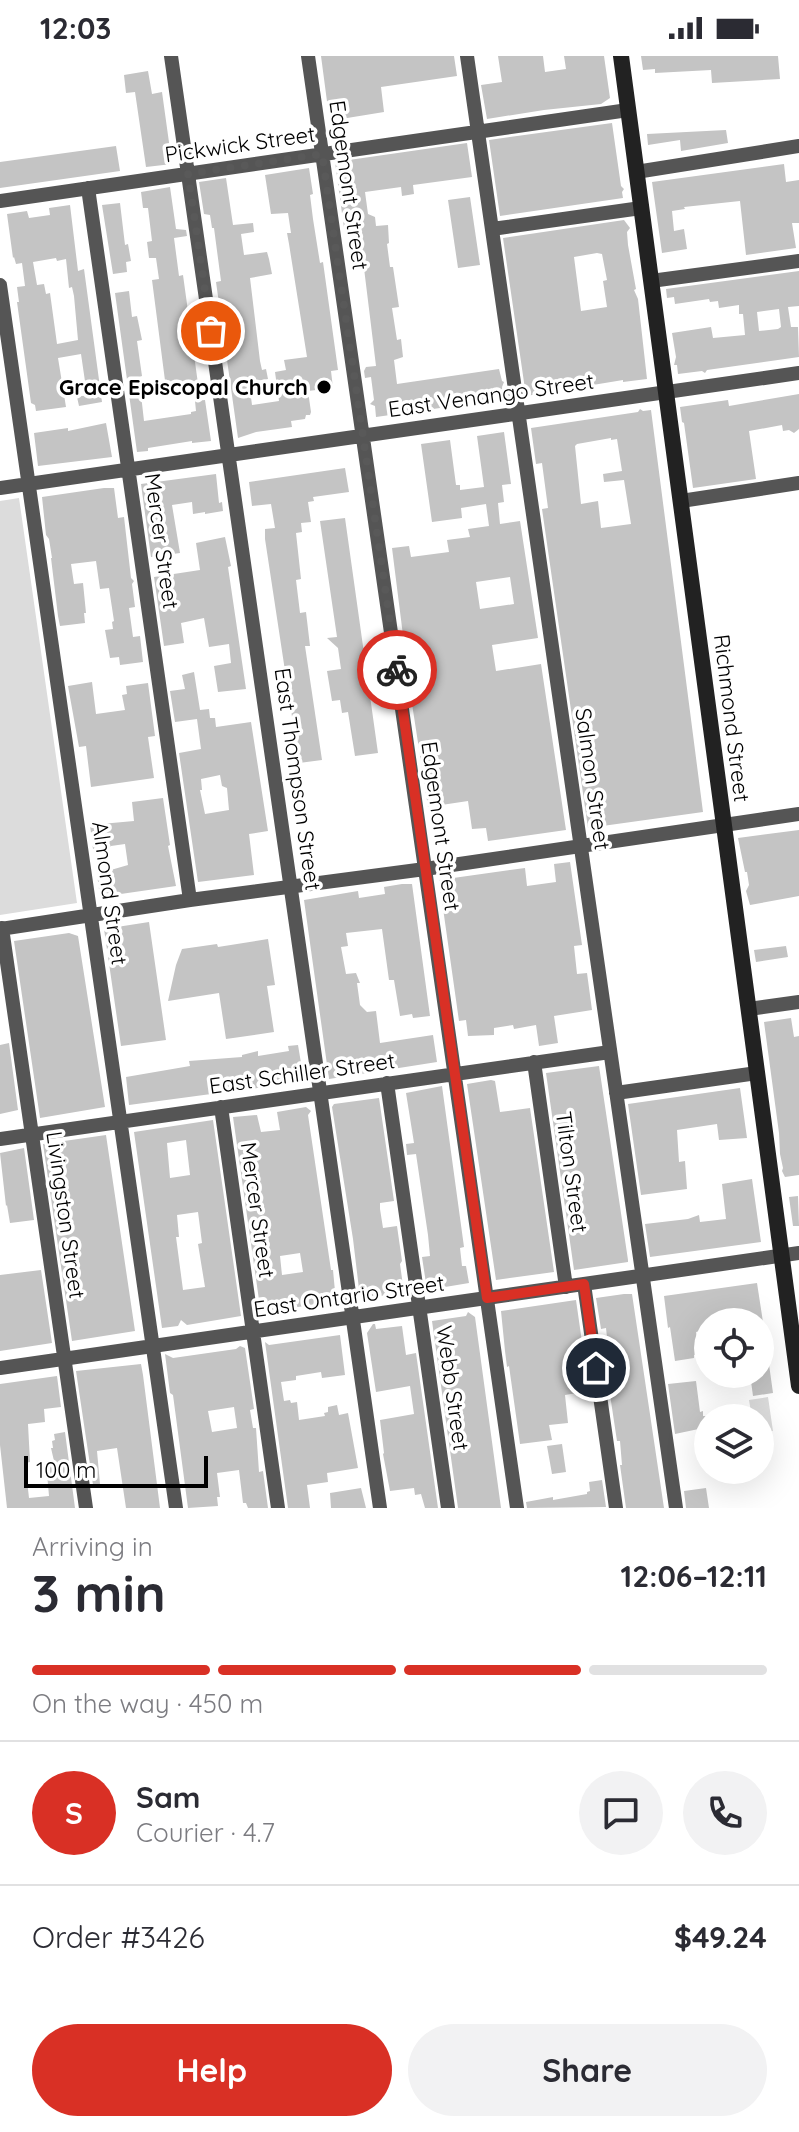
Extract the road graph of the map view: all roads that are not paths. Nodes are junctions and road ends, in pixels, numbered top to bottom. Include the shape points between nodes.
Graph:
1 (171, 56) edge
2 (308, 56) edge
3 (467, 56) edge
4 (621, 56) edge
5 (628, 110) junction
6 (478, 131) junction
7 (799, 146) edge
8 (322, 154) junction
9 (636, 172) junction
10 (188, 174) junction
11 (88, 188) junction
12 (0, 201) edge
13 (641, 208) junction
14 (492, 229) junction
15 (799, 261) edge
16 (651, 281) junction
17 (0, 285) edge
18 (799, 373) edge
19 (667, 392) junction
20 (519, 413) junction
21 (363, 436) junction
22 (229, 456) junction
23 (129, 469) junction
24 (799, 483) edge
25 (29, 484) junction
26 (0, 488) edge
27 (681, 501) junction
28 (799, 814) edge
29 (723, 824) junction
30 (580, 845) junction
31 (425, 869) junction
32 (292, 888) junction
33 (190, 900) junction
34 (91, 915) junction
35 (1, 928) edge
36 (799, 1002) edge
37 (749, 1009) junction
38 (610, 1052) junction
39 (534, 1062) junction
40 (455, 1073) junction
41 (757, 1073) junction
42 (387, 1083) junction
43 (321, 1092) junction
44 (616, 1093) junction
45 (221, 1107) junction
46 (121, 1122) junction
47 (32, 1135) junction
48 (0, 1139) edge
49 (799, 1253) edge
50 (781, 1255) junction
51 (642, 1276) junction
52 (584, 1284) junction
53 (566, 1287) junction
54 (487, 1298) junction
55 (420, 1308) junction
56 (352, 1317) junction
57 (253, 1332) junction
58 (153, 1346) junction
59 (64, 1359) junction
60 (0, 1368) edge
61 (799, 1386) edge
62 (86, 1508) edge
63 (176, 1508) edge
64 (278, 1508) edge
65 (380, 1508) edge
66 (448, 1508) edge
67 (517, 1508) edge
68 (616, 1508) edge
69 (676, 1508) edge

1 - 10 street, East Thompson Street
2 - 8 street, Edgemont Street
3 - 6 street, Salmon Street
4 - 5 main road, Richmond Street
5 - 6 street, Pickwick Street
5 - 9 main road, Richmond Street
6 - 8 street, Pickwick Street
6 - 14 street, Salmon Street
7 - 9 street
8 - 10 street, Pickwick Street
8 - 21 street, Edgemont Street
9 - 13 main road, Richmond Street
10 - 11 street, Pickwick Street
10 - 22 street, East Thompson Street
11 - 12 street, Pickwick Street
11 - 23 street, Mercer Street
13 - 14 street
13 - 16 main road, Richmond Street
14 - 20 street, Salmon Street
15 - 16 street
16 - 19 main road, Richmond Street
17 - 25 street, Almond Street
18 - 19 street, East Venango Street
19 - 20 street, East Venango Street
19 - 27 main road, Richmond Street
20 - 21 street, East Venango Street
20 - 30 street, Salmon Street
21 - 22 street, East Venango Street
21 - 31 street, Edgemont Street
22 - 23 street, East Venango Street
22 - 32 street, East Thompson Street
23 - 25 street, East Venango Street
23 - 33 street, Mercer Street
24 - 27 street
25 - 26 street, East Venango Street
25 - 34 street, Almond Street
27 - 29 main road, Richmond Street
28 - 29 street
29 - 30 street
29 - 37 main road, Richmond Street
30 - 31 street
30 - 38 street, Salmon Street
31 - 32 street
31 - 40 street, Edgemont Street
32 - 33 street
32 - 43 street, East Thompson Street
33 - 34 street
34 - 35 street
34 - 46 street, Almond Street
35 - 47 street, Livingston Street
36 - 37 street
37 - 41 main road, Richmond Street
38 - 39 street, East Schiller Street
38 - 44 street, Salmon Street
39 - 40 street, East Schiller Street
39 - 53 street, Tilton Street
40 - 42 street, East Schiller Street
40 - 54 street, Edgemont Street
41 - 44 street
41 - 50 main road, Richmond Street
42 - 43 street, East Schiller Street
42 - 55 street, Webb Street
43 - 45 street, East Schiller Street
43 - 56 street, East Thompson Street
44 - 51 street, Salmon Street
45 - 46 street, East Schiller Street
45 - 57 street, Mercer Street
46 - 47 street, East Schiller Street
46 - 58 street, Almond Street
47 - 48 street, East Schiller Street
47 - 59 street, Livingston Street
49 - 50 street, East Ontario Street
50 - 51 street, East Ontario Street
50 - 61 main road, Richmond Street
51 - 52 street, East Ontario Street
51 - 69 street, Salmon Street
52 - 53 street, East Ontario Street
52 - 68 street
53 - 54 street, East Ontario Street
54 - 55 street, East Ontario Street
54 - 67 street, Edgemont Street
55 - 56 street, East Ontario Street
55 - 66 street, Webb Street
56 - 57 street, East Ontario Street
56 - 65 street, East Thompson Street
57 - 58 street, East Ontario Street
57 - 64 street, Mercer Street
58 - 59 street, East Ontario Street
58 - 63 street, Almond Street
59 - 60 street, East Ontario Street
59 - 62 street, Livingston Street

